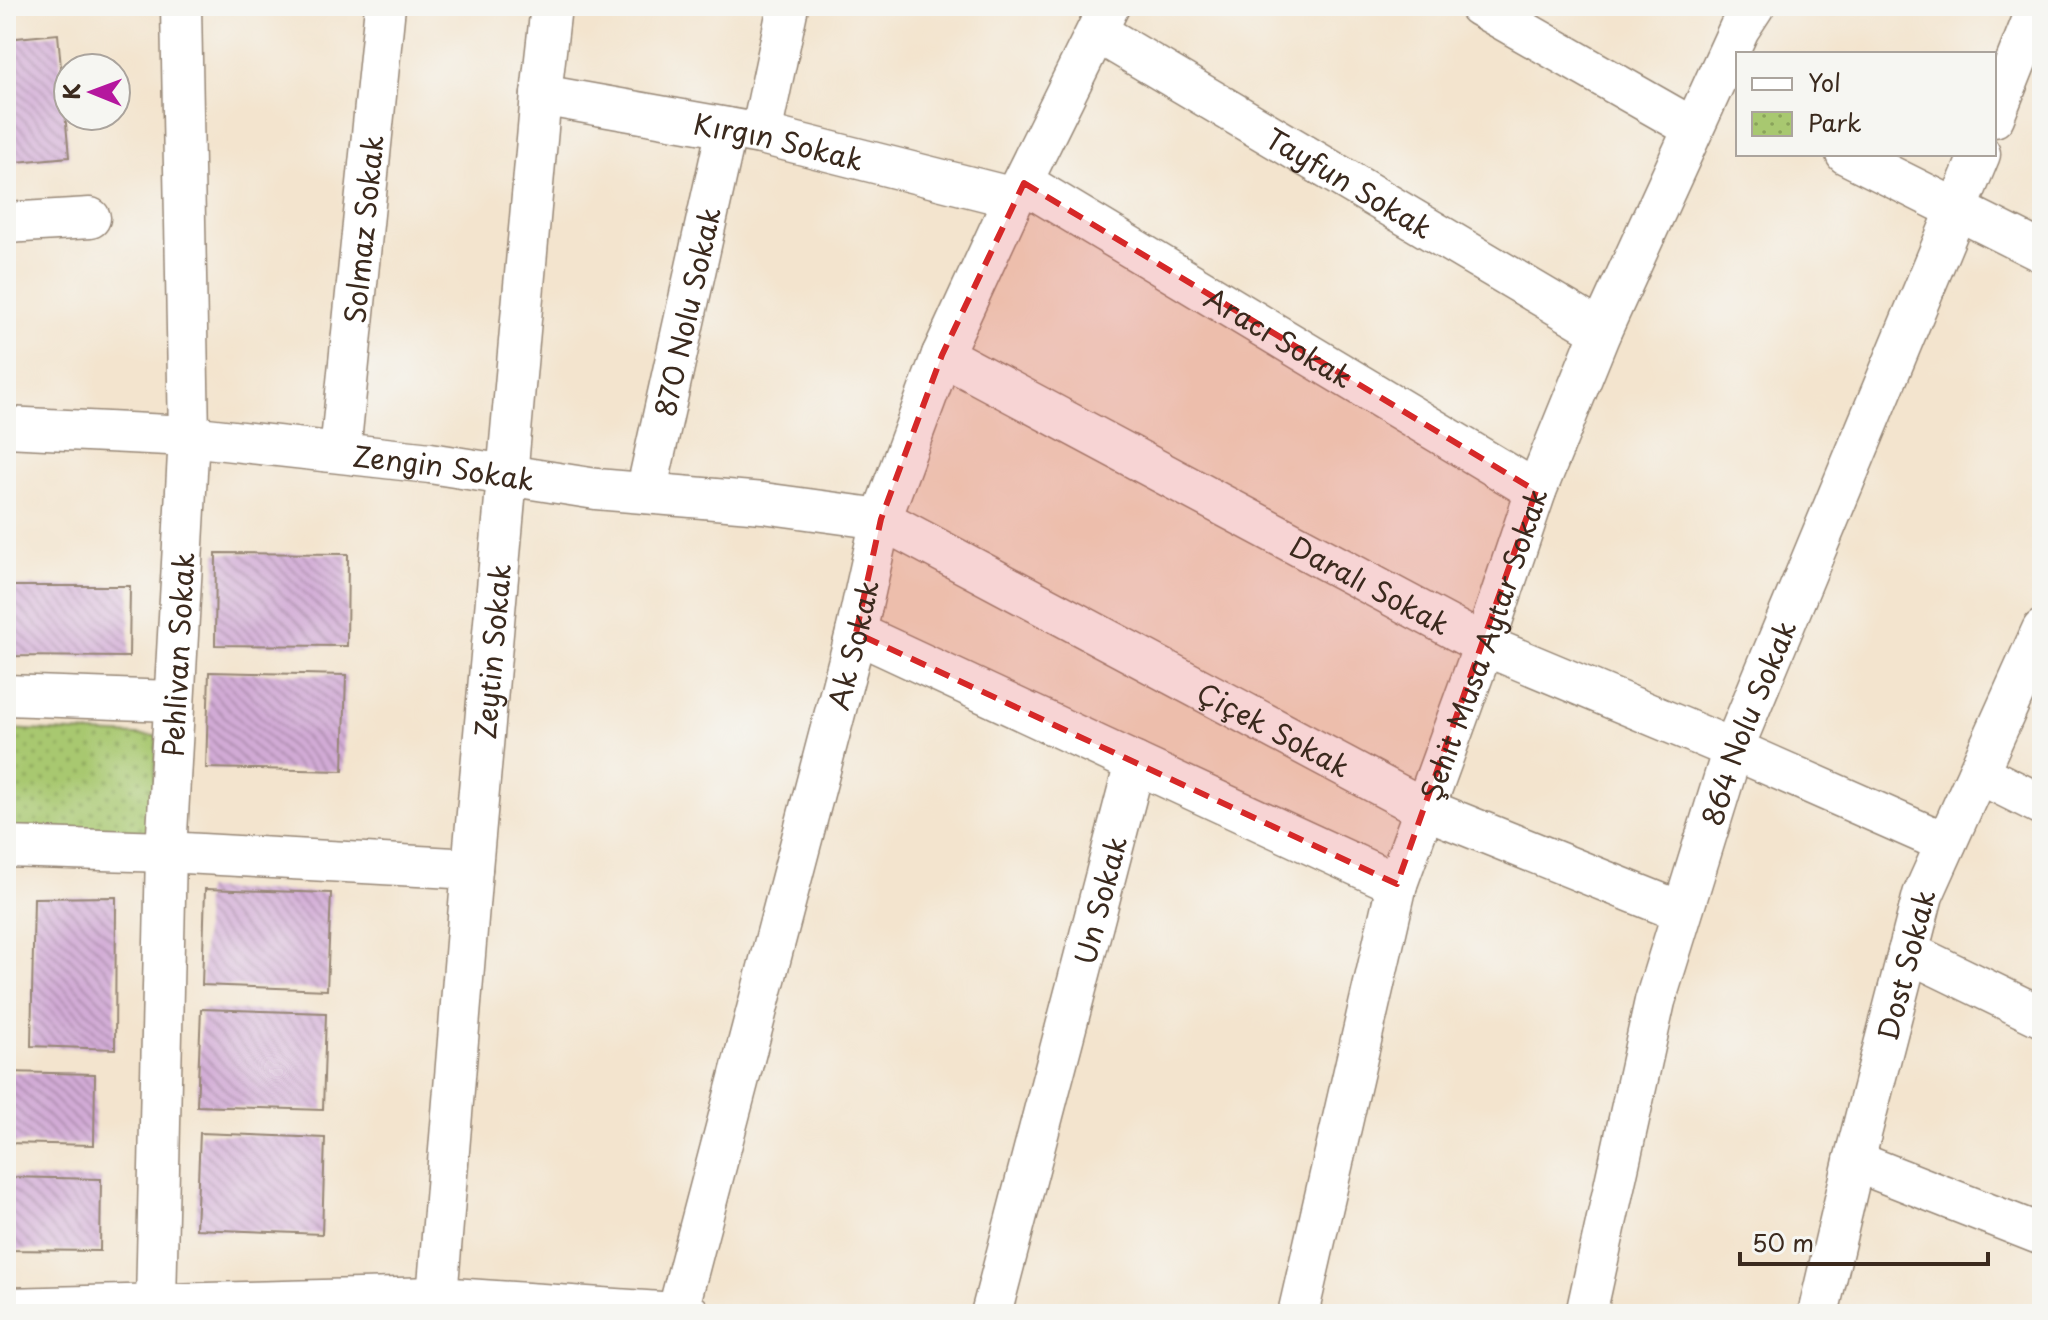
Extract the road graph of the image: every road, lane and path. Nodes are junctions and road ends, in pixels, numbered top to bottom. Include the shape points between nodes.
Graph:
1 (181, 6) edge
2 (385, 6) edge
3 (551, 6) edge
4 (788, 6) edge
5 (1479, 6) edge
6 (1754, 6) edge
7 (2038, 6) edge
8 (1103, 19) edge
9 (1725, 93) edge
10 (541, 95) junction
11 (1996, 112) edge
12 (1693, 128) junction
13 (744, 131) junction
14 (1850, 156) edge
15 (1979, 156) edge
16 (1019, 190) junction
17 (1958, 210) junction
18 (90, 218) dead end
19 (6, 223) edge
20 (2042, 252) edge
21 (1601, 331) junction
22 (942, 355) junction
23 (6, 427) edge
24 (189, 436) junction
25 (340, 452) junction
26 (507, 475) junction
27 (1536, 491) junction
28 (646, 493) junction
29 (881, 519) junction
30 (2042, 630) edge
31 (856, 633) junction
32 (1484, 645) junction
33 (6, 695) edge
34 (172, 701) junction
35 (1733, 749) junction
36 (1135, 763) junction
37 (1978, 773) junction
38 (2042, 805) edge
39 (1423, 808) junction
40 (1946, 843) junction
41 (6, 847) edge
42 (166, 852) junction
43 (472, 869) junction
44 (1397, 884) junction
45 (1682, 912) junction
46 (1908, 952) junction
47 (2042, 1017) edge
48 (1854, 1161) junction
49 (2042, 1235) edge
50 (437, 1297) junction
51 (156, 1304) junction
52 (364, 1307) edge
53 (6, 1308) edge
54 (681, 1314) edge
55 (991, 1314) edge
56 (1298, 1314) edge
57 (1586, 1314) edge
58 (1818, 1314) edge

1 - 24 street, Pehlivan Sokak
2 - 25 street, Solmaz Sokak
3 - 10 street, Zeytin Sokak
4 - 13 street, 870 Nolu Sokak
5 - 12 street
6 - 9 street, Şehit Musa Aytar Sokak via 1739,29
7 - 11 street
8 - 16 street, Ak Sokak
8 - 21 street, Tayfun Sokak
9 - 12 street, Şehit Musa Aytar Sokak
10 - 13 street, Kırgın Sokak
10 - 26 street, Zeytin Sokak
12 - 21 street, Şehit Musa Aytar Sokak
13 - 16 street, Kırgın Sokak
13 - 28 street, 870 Nolu Sokak
14 - 17 street
15 - 17 street, 864 Nolu Sokak
16 - 22 street, Ak Sokak
16 - 27 street, Aracı Sokak
17 - 20 street
17 - 35 street, 864 Nolu Sokak
18 - 19 street
21 - 27 street, Şehit Musa Aytar Sokak
22 - 29 street, Ak Sokak
22 - 32 street, Daralı Sokak
23 - 24 street, Zengin Sokak
24 - 25 street, Zengin Sokak
24 - 34 street, Pehlivan Sokak
25 - 26 street, Zengin Sokak
26 - 28 street, Zengin Sokak
26 - 43 street, Zeytin Sokak
27 - 32 street, Şehit Musa Aytar Sokak
28 - 29 street, Zengin Sokak
29 - 31 street, Ak Sokak
29 - 39 street, Çiçek Sokak
30 - 37 street, Dost Sokak
31 - 36 street
31 - 54 street, Ak Sokak
32 - 35 street, Daralı Sokak
32 - 39 street, Şehit Musa Aytar Sokak
33 - 34 street
34 - 42 street, Pehlivan Sokak
35 - 40 street, Daralı Sokak
35 - 45 street, 864 Nolu Sokak
36 - 44 street
36 - 55 street, Un Sokak
37 - 38 street
37 - 40 street, Dost Sokak
39 - 44 street, Şehit Musa Aytar Sokak
39 - 45 street, Çiçek Sokak
40 - 46 street, Dost Sokak via 1923,895
41 - 42 street
42 - 43 street
42 - 51 street, Pehlivan Sokak
43 - 50 street, Zeytin Sokak
44 - 56 street, Şehit Musa Aytar Sokak
45 - 57 street, 864 Nolu Sokak via 1655,1001
46 - 47 street
46 - 48 street, Dost Sokak
48 - 49 street
48 - 58 street, Dost Sokak
50 - 52 street
50 - 54 street
51 - 52 street
51 - 53 street

